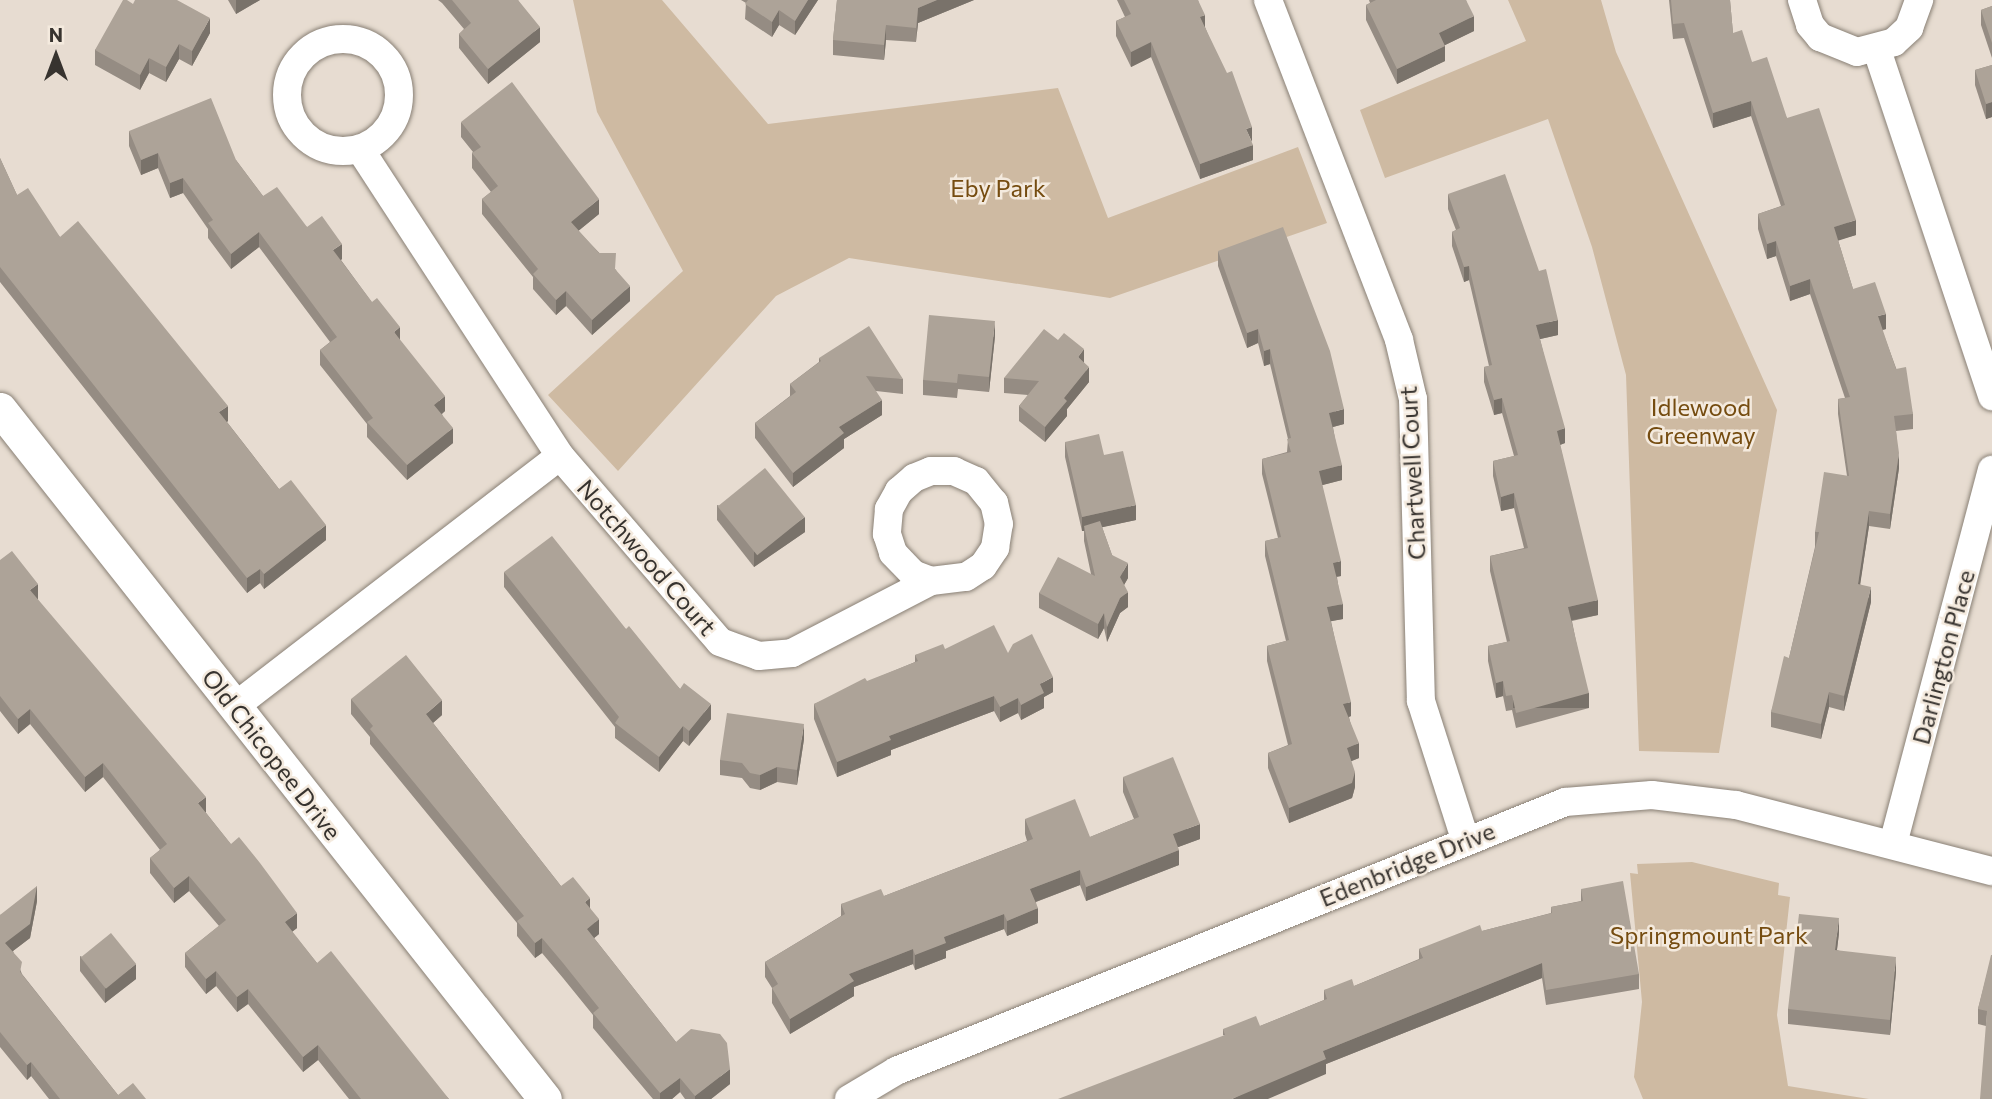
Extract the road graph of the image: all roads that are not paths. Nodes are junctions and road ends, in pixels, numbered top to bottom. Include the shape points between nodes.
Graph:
1 (1268, 0) edge
2 (1802, 0) edge
3 (1919, 0) edge
4 (1877, 50) junction
5 (360, 149) junction
6 (1992, 396) edge
7 (0, 409) edge
8 (560, 456) junction
9 (1992, 470) edge
10 (931, 581) dead end
11 (234, 707) junction
12 (1465, 839) junction
13 (1893, 844) junction
14 (1992, 871) edge
15 (545, 1099) edge
16 (849, 1099) edge

1 - 12 street, Chartwell Court via 1399,340 1413,399 1421,701
2 - 4 street via 1810,25 1820,37 1838,48
3 - 4 street via 1909,28
4 - 6 street
5 - 5 street via 384,134 395,117 398,80 390,62 360,41 338,39 315,46 298,61 287,85 292,116 310,140 331,150
5 - 8 street, Notchwood Court
7 - 11 street, Old Chicopee Drive
8 - 10 street, Notchwood Court via 720,642 749,653 792,653
8 - 11 street, Notchwood Court
9 - 13 street, Darlington Place
11 - 15 street, Old Chicopee Drive
12 - 13 street, Edenbridge Drive via 1565,803 1652,795 1736,805
12 - 16 street, Edenbridge Drive via 896,1071
13 - 14 street, Edenbridge Drive

